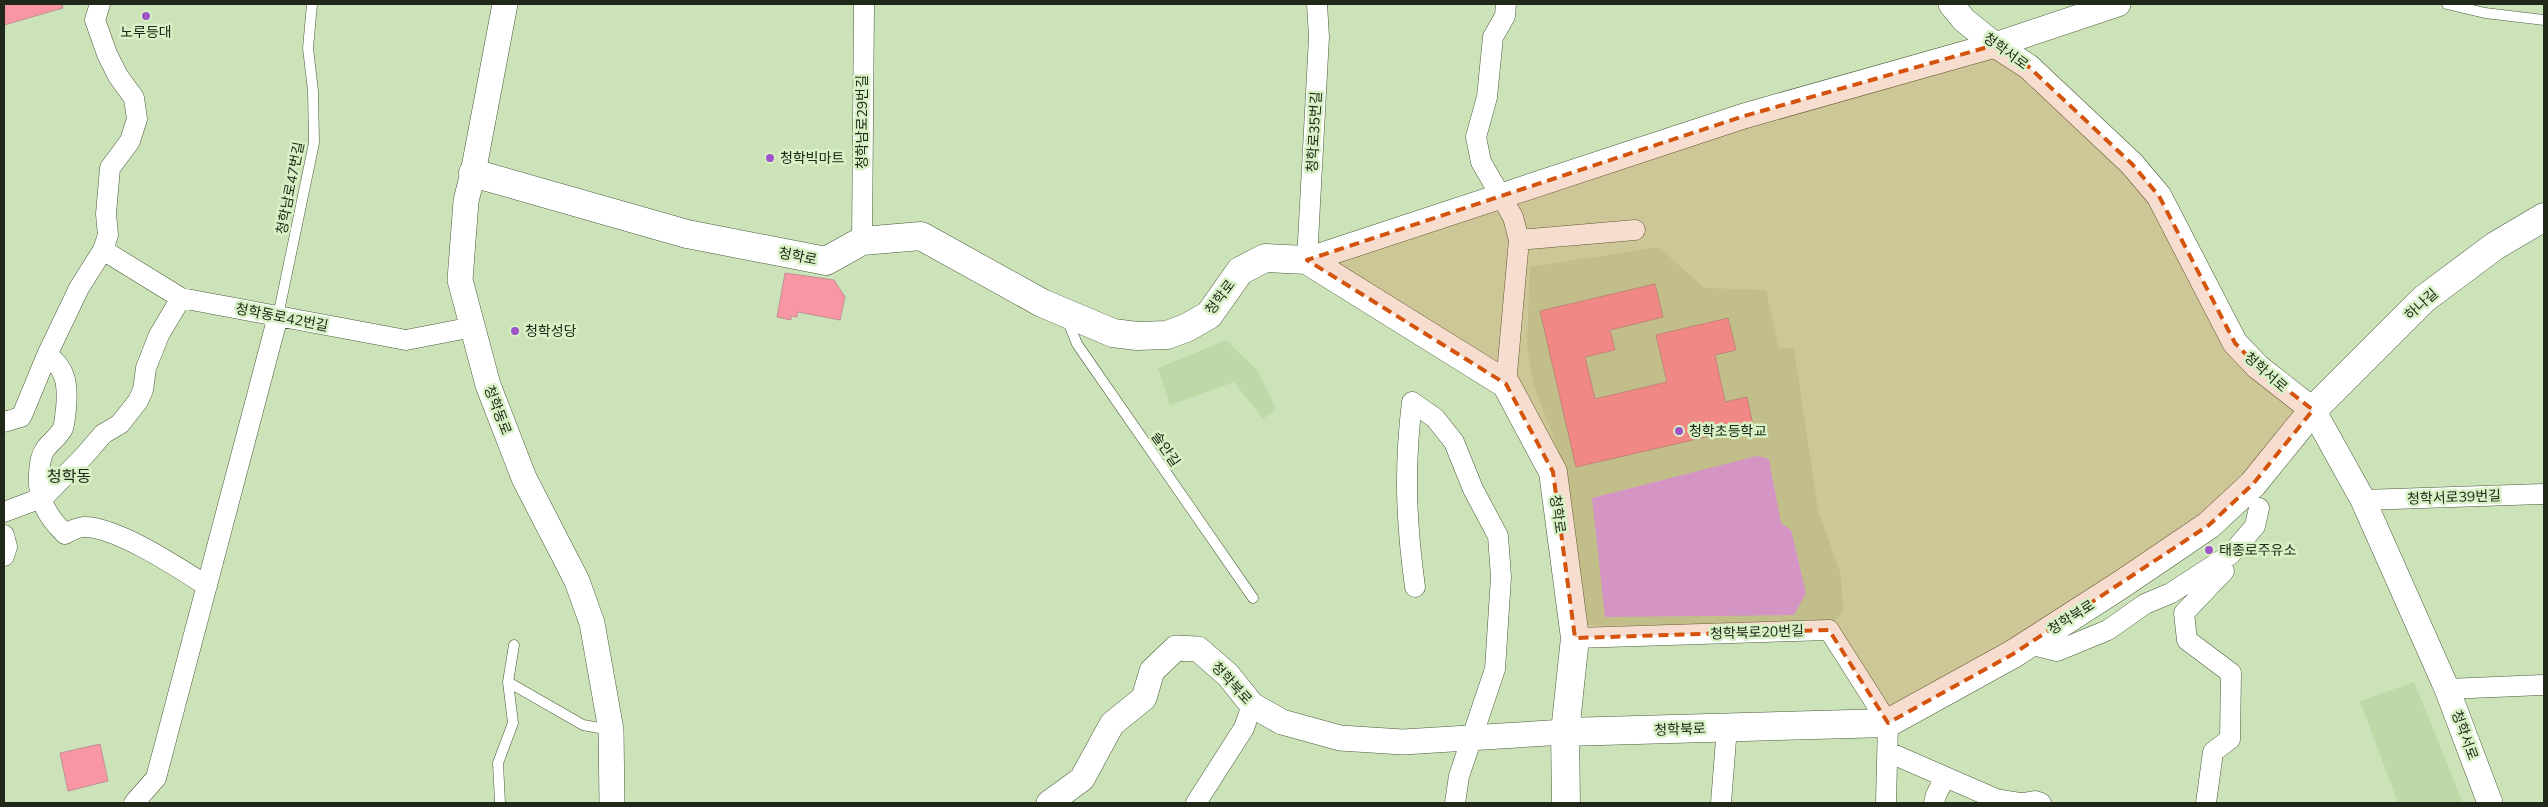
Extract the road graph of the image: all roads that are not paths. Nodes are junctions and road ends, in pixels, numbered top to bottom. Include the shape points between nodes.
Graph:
1 (100, 4) edge
2 (312, 4) edge
3 (505, 4) edge
4 (864, 4) edge
5 (1317, 4) edge
6 (1506, 4) edge
7 (1951, 4) edge
8 (2118, 4) edge
9 (2447, 4) edge
10 (2544, 20) edge
11 (1996, 45) junction
12 (473, 173) junction
13 (1499, 196) junction
14 (2544, 217) edge
15 (1635, 230) dead end
16 (862, 240) junction
17 (1519, 240) junction
18 (103, 250) junction
19 (1307, 260) junction
20 (181, 298) junction
21 (1064, 312) junction
22 (278, 316) junction
23 (472, 327) junction
24 (47, 355) junction
25 (1506, 384) junction
26 (2312, 410) junction
27 (4, 422) edge
28 (2544, 494) edge
29 (39, 498) junction
30 (2363, 500) junction
31 (2259, 508) dead end
32 (4, 512) edge
33 (4, 535) edge
34 (4, 556) edge
35 (2224, 572) dead end
36 (207, 586) junction
37 (1415, 587) dead end
38 (1253, 598) dead end
39 (2159, 598) junction
40 (2184, 614) junction
41 (1575, 638) junction
42 (2028, 644) junction
43 (514, 645) dead end
44 (508, 682) junction
45 (2544, 685) edge
46 (2447, 689) junction
47 (1252, 706) junction
48 (1888, 723) junction
49 (1727, 727) junction
50 (611, 730) junction
51 (1565, 732) junction
52 (1473, 737) junction
53 (1888, 752) junction
54 (1945, 778) junction
55 (134, 803) edge
56 (500, 803) edge
57 (612, 803) edge
58 (1050, 803) edge
59 (1196, 803) edge
60 (1455, 803) edge
61 (1566, 803) edge
62 (1721, 803) edge
63 (1886, 803) edge
64 (1934, 803) edge
65 (2022, 803) edge
66 (2041, 803) edge
67 (2206, 803) edge
68 (2490, 803) edge

1 - 18 street via 96,20 98,28 118,76 134,98 137,119 130,141 110,168 106,214 108,235
2 - 22 lane, 청학남로47번길 via 308,48 314,143
3 - 12 street, 청학동로
4 - 16 street, 청학남로29번길
5 - 19 street, 청학로35번길 via 1319,38
6 - 13 street via 1493,38 1487,97 1476,137 1481,162
7 - 11 street, 청학서로 via 1964,20
8 - 11 street
9 - 10 lane via 2485,13
11 - 13 street via 1744,116
11 - 26 street, 청학서로 via 2029,67 2132,164 2159,196 2235,344
12 - 16 main road, 청학로 via 687,234 826,261
12 - 23 street, 청학동로 via 466,201 460,280
13 - 17 street via 1513,217
13 - 19 street
14 - 26 main road, 하나길 via 2495,246 2424,299
15 - 17 street
16 - 21 main road, 청학로 via 921,236
17 - 25 street
18 - 20 street, 청학동로42번길
18 - 24 street via 79,288
19 - 21 main road, 청학로 via 1265,258 1240,270 1209,315 1167,334 1137,336 1113,333
19 - 25 main road, 청학로
20 - 22 street, 청학동로42번길
20 - 29 street via 156,343 138,401 120,424 103,434 52,490
21 - 38 lane, 솔안길 via 1077,344
22 - 23 street, 청학동로42번길 via 406,340
22 - 36 street
23 - 50 street, 청학동로 via 488,385 524,478 577,581 592,623
24 - 27 street via 24,413
24 - 29 street via 56,361 68,389 63,429 45,449 40,460
25 - 41 main road, 청학로 via 1553,472
26 - 30 street, 청학서로
26 - 42 main road, 청학북로 via 2253,484 2209,525
28 - 30 street, 청학서로39번길
29 - 32 street
29 - 36 street via 65,534 84,527 107,532 131,541
30 - 46 street, 청학서로
31 - 39 street via 2255,526 2231,554
33 - 34 street via 7,547
35 - 40 street
36 - 55 street via 156,778
37 - 52 street via 1406,453 1412,402 1435,418 1454,442 1473,489 1498,536 1502,577 1495,669
39 - 40 street
39 - 42 street via 2108,630 2057,650
40 - 67 street via 2187,640 2231,673 2230,739 2213,752
41 - 48 street, 청학북로20번길 via 1829,630
41 - 51 main road, 청학로
42 - 48 main road, 청학북로
43 - 44 lane
44 - 50 lane via 583,725
44 - 56 lane via 513,723 498,763
45 - 46 street
46 - 68 street, 청학서로
47 - 52 street, 청학북로 via 1282,722 1340,738 1403,742
47 - 58 street, 청학북로 via 1228,675 1198,649 1176,648 1152,671 1144,698 1112,724 1082,779
47 - 59 street via 1244,728
48 - 49 main road, 청학북로
48 - 53 street
49 - 51 main road, 청학북로
49 - 62 street
50 - 57 street, 청학동로
51 - 52 street, 청학북로
51 - 61 main road, 청학로
52 - 60 street via 1459,776
53 - 54 street
53 - 63 street
54 - 64 street
54 - 65 street via 1996,799
65 - 66 street

